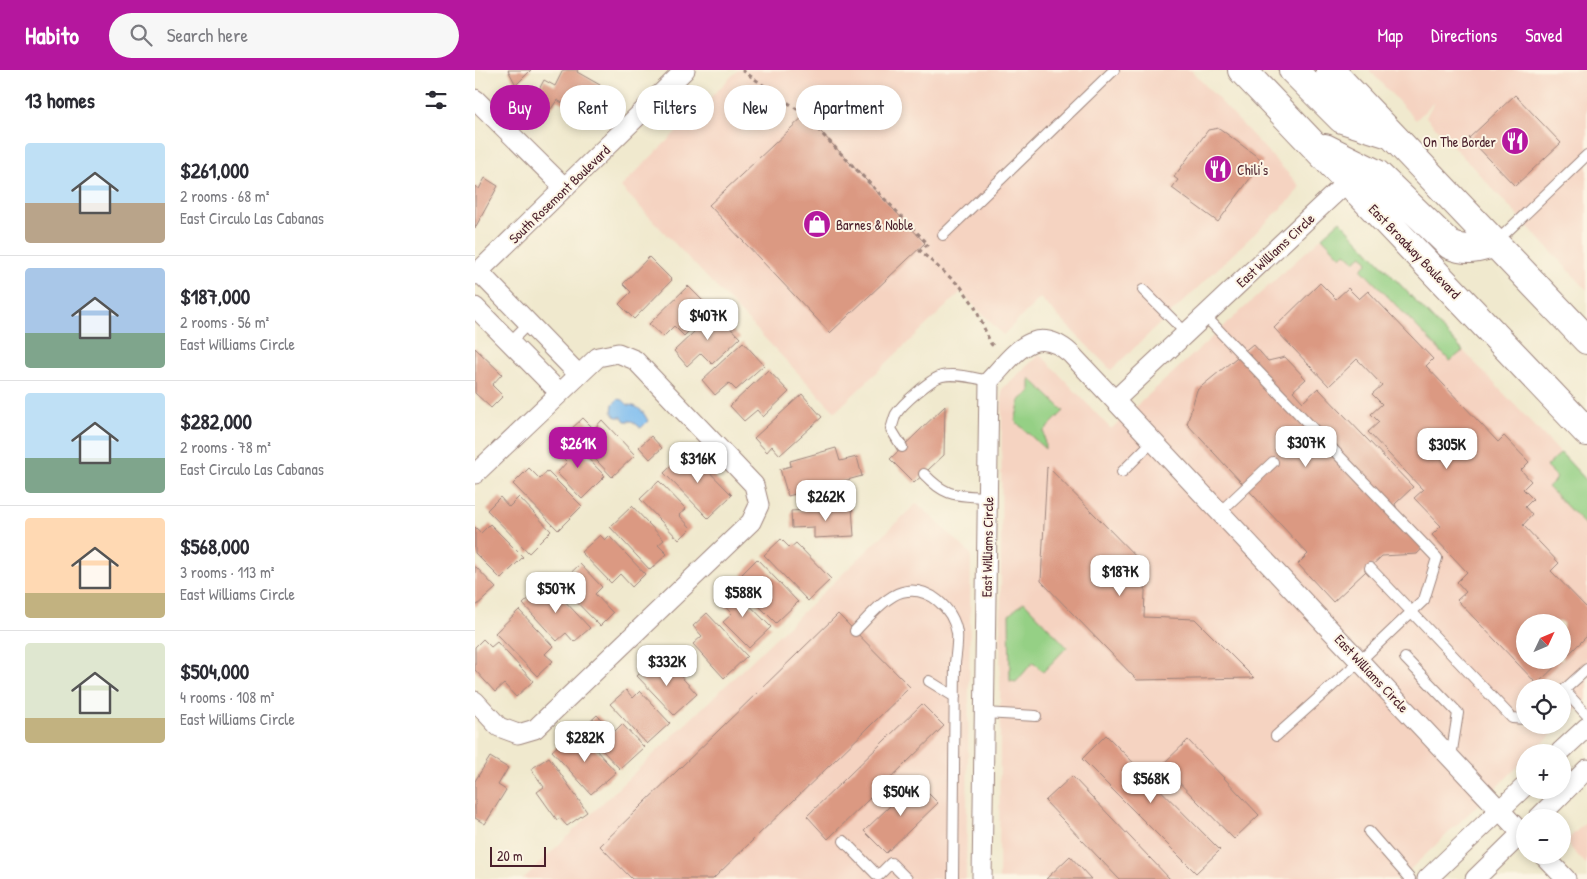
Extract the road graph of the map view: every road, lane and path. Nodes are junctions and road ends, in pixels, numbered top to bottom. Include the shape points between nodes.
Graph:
1 (685, 70) edge
2 (742, 70) edge
3 (1114, 70) edge
4 (1242, 70) edge
5 (1293, 70) edge
6 (1330, 70) edge
7 (475, 99) edge
8 (1391, 134) junction
9 (1310, 141) junction
10 (1587, 155) edge
11 (1348, 181) junction
12 (565, 188) junction
13 (943, 235) dead end
14 (1495, 243) junction
15 (477, 274) edge
16 (1143, 290) dead end
17 (475, 307) edge
18 (1205, 316) junction
19 (529, 323) junction
20 (1186, 333) junction
21 (1587, 340) edge
22 (510, 342) junction
23 (1008, 361) junction
24 (579, 375) junction
25 (989, 381) junction
26 (560, 393) junction
27 (1115, 400) junction
28 (1587, 432) edge
29 (1153, 441) junction
30 (902, 447) dead end
31 (1273, 462) dead end
32 (1122, 472) dead end
33 (475, 474) edge
34 (924, 474) dead end
35 (987, 496) junction
36 (1220, 512) junction
37 (1370, 568) dead end
38 (1412, 611) junction
39 (855, 631) dead end
40 (1405, 658) dead end
41 (1360, 661) junction
42 (1587, 669) edge
43 (929, 681) dead end
44 (1571, 684) edge
45 (955, 697) junction
46 (1571, 699) edge
47 (475, 701) edge
48 (985, 713) junction
49 (1587, 715) edge
50 (1036, 716) dead end
51 (1516, 719) edge
52 (1587, 727) edge
53 (1276, 736) dead end
54 (1569, 744) edge
55 (1451, 757) junction
56 (1587, 769) edge
57 (1516, 795) edge
58 (1546, 809) edge
59 (1500, 810) junction
60 (1516, 825) edge
61 (1369, 832) dead end
62 (844, 841) dead end
63 (1516, 841) edge
64 (1552, 864) edge
65 (907, 879) edge
66 (953, 879) edge
67 (982, 879) edge
68 (1409, 879) edge
69 (1427, 879) edge
70 (1475, 879) edge
71 (1566, 879) edge

1 - 12 street, South Rosemont Boulevard
2 - 23 path via 801,112 928,244 920,251 961,287 974,305 991,344
3 - 13 lane
4 - 9 main road, East Broadway Boulevard
5 - 8 main road via 1342,119
6 - 8 main road
7 - 12 street
8 - 14 main road
9 - 11 main road, East Broadway Boulevard
9 - 14 main road via 1377,174 1451,245 1461,250
10 - 14 lane
11 - 18 street, East Williams Circle
11 - 28 main road, East Broadway Boulevard
12 - 15 street, South Rosemont Boulevard
14 - 21 main road
15 - 19 street
16 - 20 lane
17 - 22 street
18 - 20 street, East Williams Circle
18 - 38 lane via 1437,558 1424,600
19 - 22 lane
19 - 24 street
20 - 27 street, East Williams Circle
22 - 26 street
23 - 25 street, East Williams Circle
23 - 27 street, East Williams Circle via 1025,345 1039,339 1053,342 1071,354
24 - 26 street
24 - 47 street via 598,357 618,353 635,360 754,485 759,505 751,522 535,729 517,734 499,727
25 - 30 lane via 941,376 928,384 896,414 891,428
25 - 35 street, East Williams Circle
26 - 33 street
27 - 29 street, East Williams Circle
29 - 32 lane
29 - 36 street, East Williams Circle
31 - 36 lane
34 - 35 lane via 937,487 952,495
35 - 48 street, East Williams Circle
36 - 41 street, East Williams Circle
37 - 38 lane
38 - 41 lane
38 - 51 lane
39 - 45 lane via 890,598 902,592 926,593 937,599 952,618 957,633
40 - 55 lane via 1458,713
41 - 53 lane
41 - 55 street, East Williams Circle
42 - 44 lane
43 - 45 lane
45 - 66 lane
46 - 49 lane
48 - 50 lane
48 - 67 street, East Williams Circle
52 - 54 street
55 - 59 street, East Williams Circle
56 - 58 street
57 - 59 street
59 - 60 street, East Williams Circle
59 - 69 street
61 - 68 lane
62 - 65 lane via 878,876 891,863
63 - 70 street
64 - 71 street

